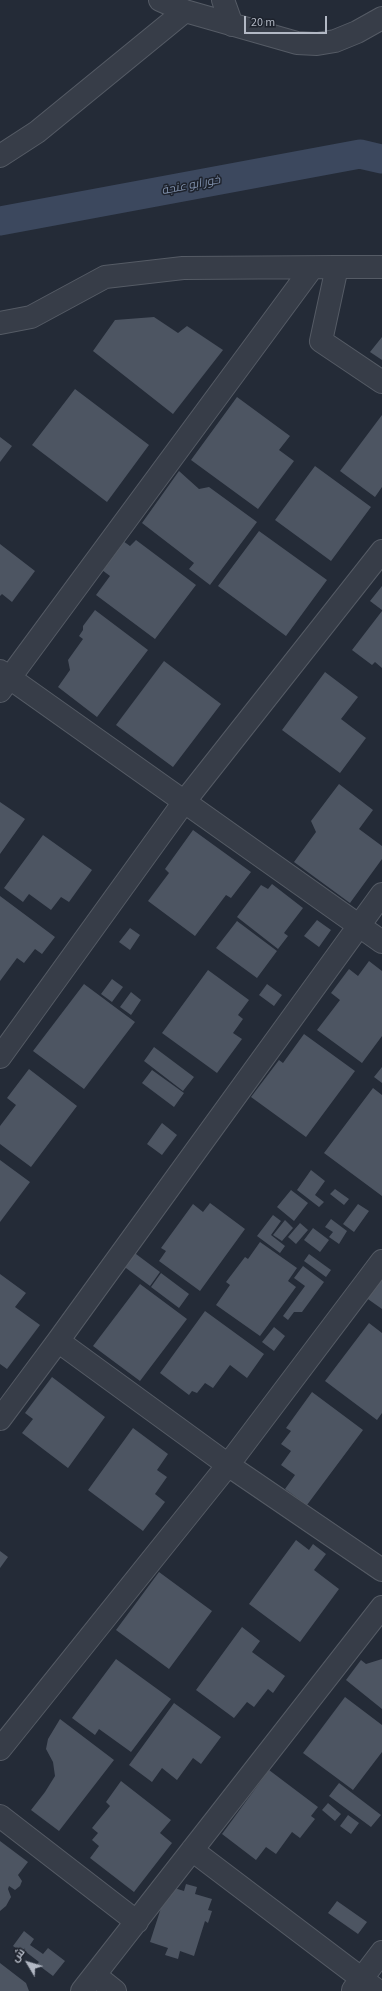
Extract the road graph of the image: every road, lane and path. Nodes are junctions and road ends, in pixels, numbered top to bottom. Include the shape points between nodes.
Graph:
1 (160, 0) edge
2 (223, 0) edge
3 (185, 11) junction
4 (382, 18) edge
5 (232, 25) junction
6 (0, 156) edge
7 (337, 266) junction
8 (382, 267) edge
9 (312, 268) junction
10 (0, 323) edge
11 (382, 382) edge
12 (382, 552) edge
13 (3, 680) edge
14 (184, 802) junction
15 (382, 894) edge
16 (360, 925) junction
17 (382, 942) edge
18 (0, 1057) edge
19 (382, 1261) edge
20 (58, 1341) junction
21 (0, 1419) edge
22 (228, 1465) junction
23 (382, 1570) edge
24 (382, 1607) edge
25 (0, 1749) edge
26 (0, 1816) edge
27 (192, 1850) junction
28 (137, 1922) junction
29 (382, 1952) edge
30 (89, 1983) edge
31 (364, 1987) edge
32 (115, 1991) edge

1 - 3 street
2 - 5 street
3 - 5 street
3 - 6 street via 37,132
4 - 5 street via 335,41 317,44 297,43
7 - 8 street
7 - 9 street
7 - 11 street via 321,341
9 - 10 street via 183,268 105,277 31,317
9 - 13 street
12 - 14 street
13 - 14 street
14 - 16 street
14 - 18 street
15 - 16 street
16 - 17 street
16 - 20 street
19 - 22 street
20 - 21 street
20 - 22 street
22 - 23 street
22 - 25 street
24 - 27 street
26 - 28 street
27 - 28 street
27 - 31 street
28 - 30 street
29 - 31 street
30 - 32 street

